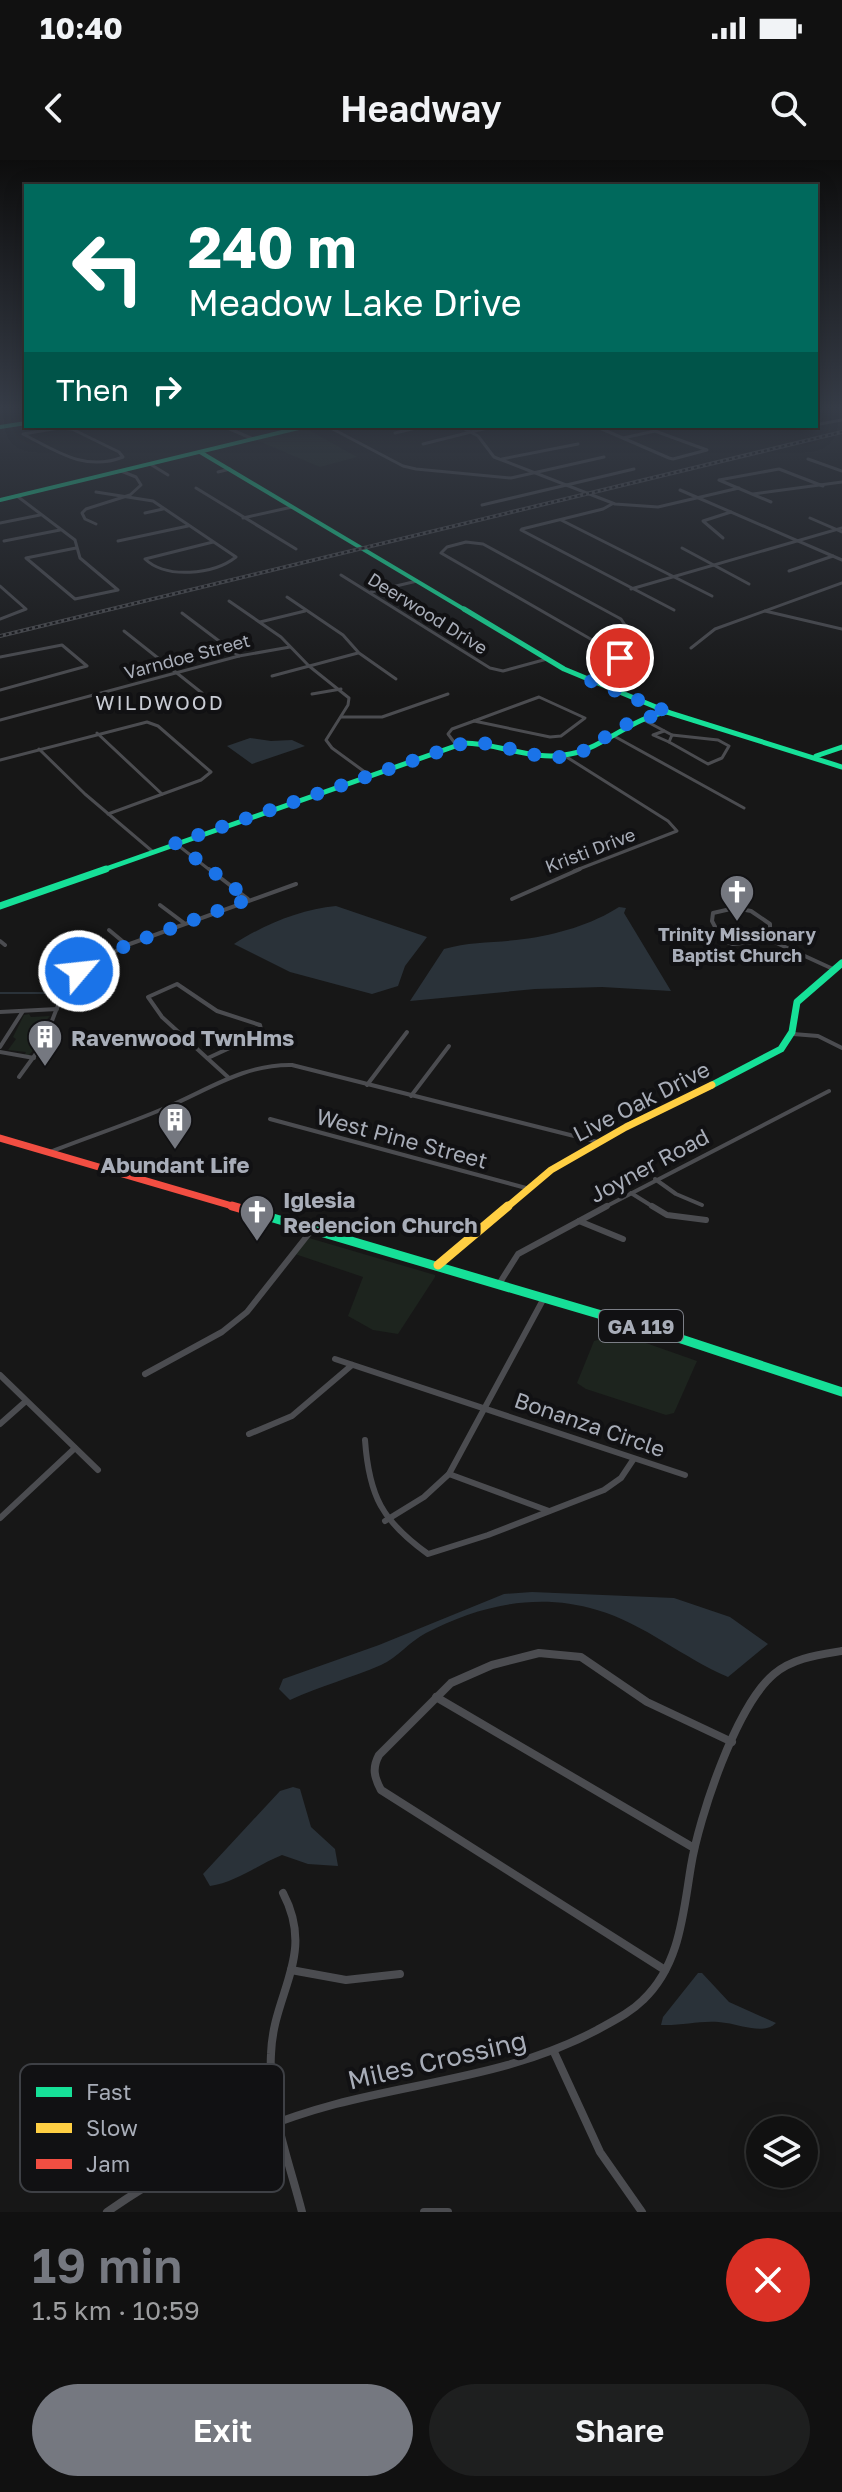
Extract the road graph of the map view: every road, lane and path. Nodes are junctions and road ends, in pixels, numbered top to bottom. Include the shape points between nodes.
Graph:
1 (29, 506) edge
2 (96, 506) edge
3 (158, 506) edge
4 (224, 506) edge
5 (609, 506) edge
6 (639, 506) edge
7 (664, 506) edge
8 (717, 506) edge
9 (292, 507) joint
10 (164, 509) junction
11 (732, 512) junction
12 (145, 513) dead end
13 (41, 515) junction
14 (243, 518) junction
15 (810, 518) dead end
16 (561, 520) junction
17 (0, 523) edge
18 (96, 524) dead end
19 (189, 525) junction
20 (60, 529) junction
21 (840, 530) edge
22 (723, 538) dead end
23 (4, 541) dead end
24 (118, 541) dead end
25 (798, 541) junction
26 (213, 542) junction
27 (76, 548) junction
28 (682, 548) dead end
29 (296, 549) dead end
30 (834, 556) junction
31 (842, 560) edge
32 (715, 566) junction
33 (789, 571) dead end
34 (341, 575) dead end
35 (674, 577) junction
36 (417, 581) junction
37 (842, 583) edge
38 (749, 584) dead end
39 (0, 586) edge
40 (631, 589) junction
41 (369, 593) junction
42 (712, 596) dead end
43 (287, 597) dead end
44 (229, 601) dead end
45 (306, 610) junction
46 (674, 610) dead end
47 (765, 611) junction
48 (182, 613) dead end
49 (0, 619) edge
50 (259, 622) junction
51 (842, 629) edge
52 (124, 631) dead end
53 (594, 641) junction
54 (290, 647) junction
55 (691, 648) dead end
56 (359, 653) junction
57 (239, 656) junction
58 (0, 657) edge
59 (547, 659) junction
60 (309, 666) junction
61 (177, 673) junction
62 (272, 676) dead end
63 (396, 679) dead end
64 (586, 679) junction
65 (341, 689) junction
66 (0, 690) edge
67 (202, 693) dead end
68 (312, 694) dead end
69 (448, 694) dead end
70 (668, 712) junction
71 (341, 717) junction
72 (642, 719) junction
73 (0, 720) edge
74 (473, 721) junction
75 (665, 731) junction
76 (97, 733) junction
77 (611, 734) junction
78 (672, 735) junction
79 (669, 742) junction
80 (457, 746) junction
81 (842, 747) edge
82 (39, 749) junction
83 (565, 756) junction
84 (816, 756) junction
85 (0, 760) edge
86 (842, 767) edge
87 (369, 775) junction
88 (162, 794) junction
89 (744, 808) dead end
90 (108, 814) junction
91 (175, 843) junction
92 (152, 851) junction
93 (296, 884) dead end
94 (249, 899) junction
95 (512, 899) dead end
96 (160, 905) dead end
97 (0, 906) edge
98 (185, 923) junction
99 (109, 930) dead end
100 (770, 940) junction
101 (127, 945) junction
102 (842, 963) edge
103 (833, 969) junction
104 (79, 971) dead end
105 (62, 995) dead end
106 (57, 1009) junction
107 (23, 1010) junction
108 (0, 1012) edge
109 (407, 1032) dead end
110 (793, 1034) junction
111 (449, 1046) dead end
112 (842, 1048) edge
113 (0, 1050) edge
114 (34, 1058) junction
115 (208, 1058) junction
116 (19, 1077) dead end
117 (229, 1078) junction
118 (367, 1085) junction
119 (829, 1091) dead end
120 (411, 1096) junction
121 (270, 1119) dead end
122 (0, 1138) edge
123 (598, 1142) junction
124 (50, 1152) junction
125 (655, 1179) junction
126 (526, 1188) junction
127 (630, 1193) junction
128 (702, 1205) dead end
129 (706, 1220) dead end
130 (578, 1221) junction
131 (311, 1230) junction
132 (623, 1239) dead end
133 (438, 1265) junction
134 (499, 1285) junction
135 (544, 1297) junction
136 (335, 1359) dead end
137 (352, 1365) junction
138 (145, 1374) dead end
139 (0, 1375) edge
140 (842, 1392) edge
141 (26, 1401) junction
142 (482, 1407) junction
143 (0, 1424) edge
144 (249, 1434) dead end
145 (365, 1440) dead end
146 (75, 1448) junction
147 (633, 1460) junction
148 (98, 1470) dead end
149 (449, 1474) junction
150 (685, 1475) dead end
151 (550, 1511) junction
152 (0, 1518) edge
153 (385, 1521) junction
154 (842, 1651) edge
155 (436, 1697) junction
156 (732, 1742) junction
157 (694, 1848) junction
158 (283, 1893) dead end
159 (291, 1970) junction
160 (665, 1970) junction
161 (400, 1974) dead end
162 (554, 2052) junction
163 (272, 2064) edge
164 (284, 2119) edge
165 (284, 2144) edge
166 (135, 2192) edge
167 (107, 2212) edge
168 (302, 2212) edge
169 (424, 2212) edge
170 (448, 2212) edge
171 (642, 2212) edge

1 - 13 street
2 - 18 street via 82,513
3 - 10 street
4 - 14 street
5 - 16 street
6 - 7 street
8 - 11 street
9 - 14 street
9 - 36 main road
10 - 12 street
10 - 19 street
11 - 22 street via 703,521
11 - 25 street
13 - 17 street
13 - 20 street
14 - 29 street
15 - 21 street
16 - 35 street
16 - 40 street via 521,530
19 - 24 street
19 - 26 street
20 - 23 street
20 - 27 street via 75,540
21 - 25 street
25 - 30 street
25 - 32 street
26 - 26 street via 147,557 145,561 174,575 236,560
27 - 27 street via 26,558 75,599 118,590 80,558
28 - 32 street
30 - 31 street
30 - 33 street
32 - 35 street
32 - 38 street
34 - 41 street, Deerwood Drive
35 - 40 street
35 - 42 street
36 - 41 street
36 - 59 main road
37 - 47 street
39 - 49 street via 26,609
40 - 46 street
41 - 59 street, Deerwood Drive via 490,668 503,671
43 - 45 street
44 - 50 street
45 - 50 street
45 - 56 street
47 - 51 street
47 - 55 street via 715,629
48 - 57 street
50 - 54 street
52 - 61 street
53 - 53 street via 441,553 441,550 466,542 483,544 626,624 621,633
53 - 64 street via 622,664
54 - 57 street, Varndoe Street
54 - 60 street
56 - 60 street
56 - 63 street
57 - 61 street, Varndoe Street
58 - 66 street via 62,645 87,666
59 - 64 main road
60 - 62 street
60 - 65 street
61 - 67 street
61 - 73 street, Varndoe Street
64 - 70 main road
65 - 68 street
65 - 71 street via 349,698
69 - 71 street via 388,715
70 - 72 main road
70 - 84 main road
71 - 87 street via 326,740
72 - 75 street
72 - 77 main road
74 - 74 street via 539,697 585,718 561,736 550,737
74 - 80 street via 449,731
75 - 78 street
75 - 79 street via 653,735
76 - 82 street
76 - 88 street
76 - 88 street via 153,723 211,772
77 - 83 main road via 581,753
77 - 89 street
78 - 79 street
78 - 79 street via 729,746 722,758 708,764
80 - 83 main road via 477,742
80 - 87 main road
81 - 84 main road
82 - 85 street
82 - 90 street
83 - 95 street, Kristi Drive via 675,827 675,833
84 - 86 main road
87 - 91 main road
88 - 90 street
90 - 92 street
91 - 92 main road
91 - 94 street
92 - 97 main road
93 - 94 street
94 - 98 street
96 - 98 street
98 - 101 street
99 - 101 street
100 - 100 street via 722,940 713,913 749,909 770,924
100 - 103 street
101 - 104 street
102 - 103 main road
103 - 110 main road via 797,1002
105 - 106 street
106 - 107 street
106 - 114 street
107 - 108 street
107 - 113 street
109 - 118 street
110 - 112 street via 818,1036
110 - 123 main road, Live Oak Drive via 774,1055
111 - 120 street
113 - 114 street
114 - 116 street
115 - 115 street via 162,1017 148,997 181,984 213,1008 260,1025 262,1033 253,1040
115 - 117 street
117 - 118 street via 276,1063
117 - 124 street
118 - 120 street
119 - 125 street, Joyner Road
120 - 123 street
121 - 126 street, West Pine Street
122 - 124 main road, GA 119
123 - 126 main road, Live Oak Drive
124 - 131 main road, GA 119
125 - 127 street, Joyner Road
125 - 128 street
126 - 133 main road, Live Oak Drive
127 - 129 street via 667,1215
127 - 130 street, Joyner Road
130 - 132 street
130 - 134 street, Joyner Road via 518,1254
131 - 133 main road, GA 119
131 - 138 street via 247,1312 222,1332
133 - 134 main road, GA 119
134 - 135 main road, GA 119
135 - 140 main road, GA 119
135 - 142 street
136 - 137 street, Bonanza Circle
137 - 142 street, Bonanza Circle
137 - 144 street via 321,1395 266,1431
139 - 141 street
141 - 143 street
141 - 146 street
142 - 147 street, Bonanza Circle
142 - 149 street
145 - 153 street via 368,1485
146 - 148 street
146 - 152 street
147 - 150 street, Bonanza Circle
147 - 151 street via 614,1485
149 - 151 street
149 - 153 street
151 - 153 street via 428,1554
154 - 156 street, Miles Crossing via 794,1661 772,1676 751,1698
155 - 156 street via 451,1683 492,1665 561,1653 589,1661 647,1702
155 - 157 street
155 - 160 street via 379,1755 373,1766 381,1790
156 - 157 street, Miles Crossing
157 - 160 street, Miles Crossing via 678,1943
158 - 159 street via 299,1930
159 - 161 street via 331,1982 358,1983
159 - 163 street via 272,2035
160 - 162 street, Miles Crossing via 633,2009
162 - 164 street, Miles Crossing via 466,2079 338,2103
162 - 171 street via 600,2152
165 - 168 street
166 - 167 street, Miles Crossing
169 - 170 street

